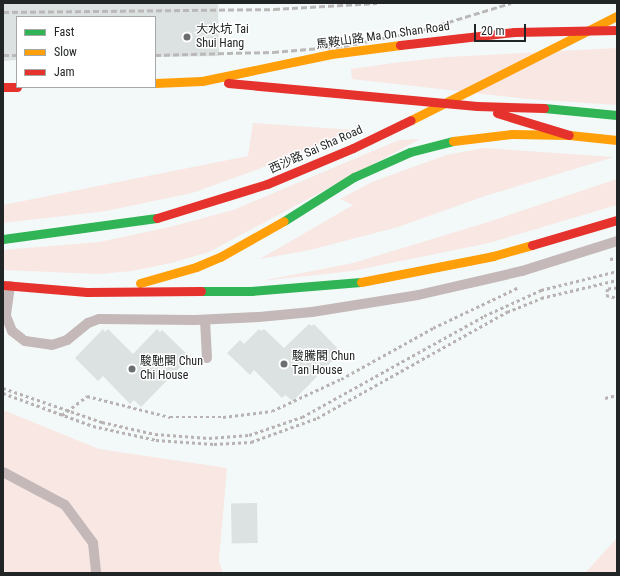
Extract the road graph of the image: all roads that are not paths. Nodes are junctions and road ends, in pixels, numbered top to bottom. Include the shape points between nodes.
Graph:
1 (617, 16) edge
2 (617, 30) edge
3 (202, 81) junction
4 (156, 83) edge
5 (3, 87) edge
6 (16, 87) edge
7 (477, 106) junction
8 (617, 115) edge
9 (570, 135) junction
10 (617, 140) edge
11 (617, 220) edge
12 (3, 239) edge
13 (617, 241) edge
14 (7, 286) edge
15 (103, 290) junction
16 (205, 320) junction
17 (207, 358) dead end
18 (3, 472) edge
19 (96, 573) edge

1 - 12 main road, 西沙路 Sai Sha Road via 353,148 267,184 172,215 100,228
2 - 3 main road, 馬鞍山路 Ma On Shan Road via 514,32 395,45 330,54
3 - 4 main road, 馬鞍山路 Ma On Shan Road
3 - 7 main road
5 - 6 main road
7 - 8 main road via 520,106
7 - 9 main road
9 - 10 main road
9 - 15 main road via 512,134 468,138 410,152 354,177 253,240 220,257 156,280
11 - 15 main road via 493,256 432,270 306,288 251,291
13 - 16 lane via 522,271 418,295 312,312
14 - 15 main road
14 - 16 lane via 8,324 18,337 33,344 60,343 88,323 99,319
16 - 17 lane
18 - 19 lane via 65,505 93,543

